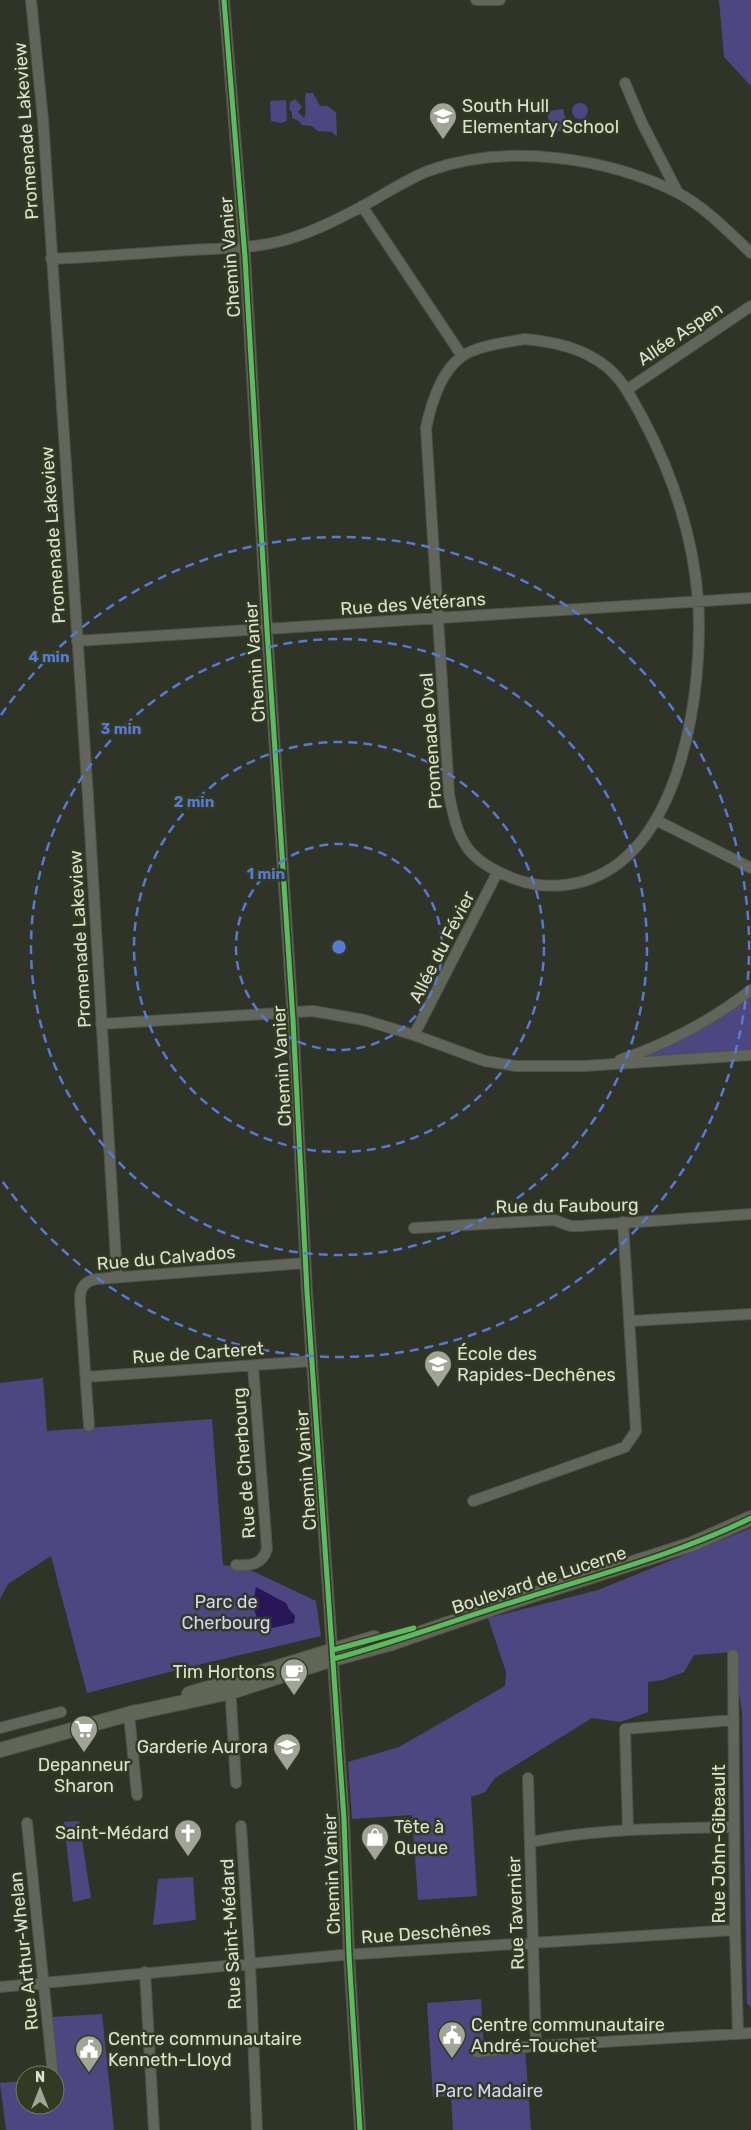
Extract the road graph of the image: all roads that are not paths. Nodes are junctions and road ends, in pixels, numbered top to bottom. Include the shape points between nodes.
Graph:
1 (31, 0) edge
2 (224, 0) edge
3 (476, 0) edge
4 (500, 0) edge
5 (625, 83) dead end
6 (678, 194) junction
7 (362, 206) junction
8 (244, 249) junction
9 (751, 253) edge
10 (51, 259) junction
11 (751, 306) edge
12 (462, 356) junction
13 (628, 389) junction
14 (751, 598) edge
15 (698, 602) junction
16 (438, 619) junction
17 (266, 630) junction
18 (77, 640) junction
19 (656, 820) junction
20 (751, 868) edge
21 (497, 873) junction
22 (751, 990) edge
23 (293, 1012) junction
24 (101, 1024) junction
25 (414, 1035) junction
26 (751, 1055) edge
27 (607, 1065) junction
28 (751, 1214) edge
29 (623, 1222) junction
30 (414, 1228) dead end
31 (305, 1263) junction
32 (117, 1277) junction
33 (751, 1314) edge
34 (631, 1321) junction
35 (312, 1361) junction
36 (253, 1366) junction
37 (86, 1377) junction
38 (89, 1426) dead end
39 (473, 1501) dead end
40 (751, 1518) edge
41 (236, 1565) dead end
42 (333, 1654) junction
43 (733, 1655) dead end
44 (230, 1686) junction
45 (60, 1712) dead end
46 (129, 1714) junction
47 (734, 1720) junction
48 (0, 1728) edge
49 (0, 1750) edge
50 (528, 1778) dead end
51 (236, 1783) dead end
52 (137, 1794) dead end
53 (27, 1823) dead end
54 (241, 1826) dead end
55 (734, 1827) junction
56 (628, 1830) junction
57 (531, 1842) junction
58 (735, 1930) junction
59 (533, 1942) junction
60 (349, 1955) junction
61 (250, 1963) junction
62 (145, 1972) junction
63 (44, 1983) junction
64 (0, 1987) edge
65 (738, 2033) junction
66 (751, 2034) edge
67 (536, 2046) junction
68 (477, 2052) dead end
69 (52, 2065) edge
70 (154, 2130) edge
71 (257, 2130) edge
72 (360, 2130) edge

1 - 10 street, Promenade Lakeview via 43,120
2 - 8 street, Chemin Vanier
3 - 4 street
5 - 6 street
6 - 7 street via 618,170 589,163 517,156 460,162 431,170
6 - 9 street via 697,206
7 - 8 street via 301,235
7 - 12 street
8 - 10 street via 233,247
8 - 17 street, Chemin Vanier
10 - 18 street, Promenade Lakeview
11 - 13 street, Allée Aspen
12 - 13 street, Promenade Oval via 493,344 524,339 556,342 583,352 607,368
12 - 16 street, Promenade Oval via 432,400 426,428
13 - 15 street, Promenade Oval via 665,462 688,538
14 - 15 street, Rue des Vétérans
15 - 16 street, Rue des Vétérans
15 - 19 street, Promenade Oval via 698,675 693,712 684,748
16 - 17 street, Rue des Vétérans
16 - 21 street, Promenade Oval via 453,816 457,832 467,848 483,865
17 - 18 street, Rue des Vétérans
17 - 23 street, Chemin Vanier
18 - 24 street, Promenade Lakeview
19 - 20 street
19 - 21 street, Promenade Oval via 623,860 602,875 578,883 554,886 526,883
21 - 25 street, Allée du Févier
22 - 27 street via 708,1021
23 - 24 street
23 - 25 street via 332,1013
23 - 31 street, Chemin Vanier
24 - 32 street, Promenade Lakeview
25 - 27 street via 485,1061 516,1066
26 - 27 street
28 - 29 street, Rue du Faubourg
29 - 30 street, Rue du Faubourg via 571,1226 554,1220
29 - 34 street
31 - 32 street, Rue du Calvados
31 - 35 street, Chemin Vanier
32 - 37 street, Rue du Calvados via 91,1280 80,1292
33 - 34 street
34 - 39 street via 636,1431 625,1448
35 - 36 street, Rue de Carteret
35 - 42 street, Chemin Vanier
36 - 37 street, Rue de Carteret
36 - 41 street, Rue de Cherbourg via 267,1549 262,1559 251,1566
37 - 38 street, Rue du Calvados
40 - 42 main road, Boulevard de Lucerne via 692,1544 508,1603
42 - 44 main road, Boulevard de Lucerne
42 - 60 street, Chemin Vanier
43 - 47 street, Rue John-Gibeault
44 - 46 main road, Boulevard de Lucerne
44 - 51 street
45 - 48 street
46 - 49 main road, Boulevard de Lucerne
46 - 52 street
47 - 55 street, Rue John-Gibeault
47 - 56 street via 625,1729
50 - 57 street, Rue Tavernier
53 - 63 street, Rue Arthur-Whelan
54 - 61 street, Rue Saint-Médard
55 - 56 street
55 - 58 street, Rue John-Gibeault
56 - 57 street
57 - 59 street, Rue Tavernier
58 - 59 street, Rue Deschênes
58 - 65 street, Rue John-Gibeault
59 - 60 street, Rue Deschênes
59 - 67 street, Rue Tavernier
60 - 61 street, Rue Deschênes
60 - 72 street, Chemin Vanier
61 - 62 street, Rue Deschênes
61 - 71 street, Rue Saint-Médard
62 - 63 street, Rue Deschênes
62 - 70 street
63 - 64 street, Rue Deschênes
63 - 69 street, Rue Arthur-Whelan
65 - 66 street
65 - 67 street
67 - 68 street

